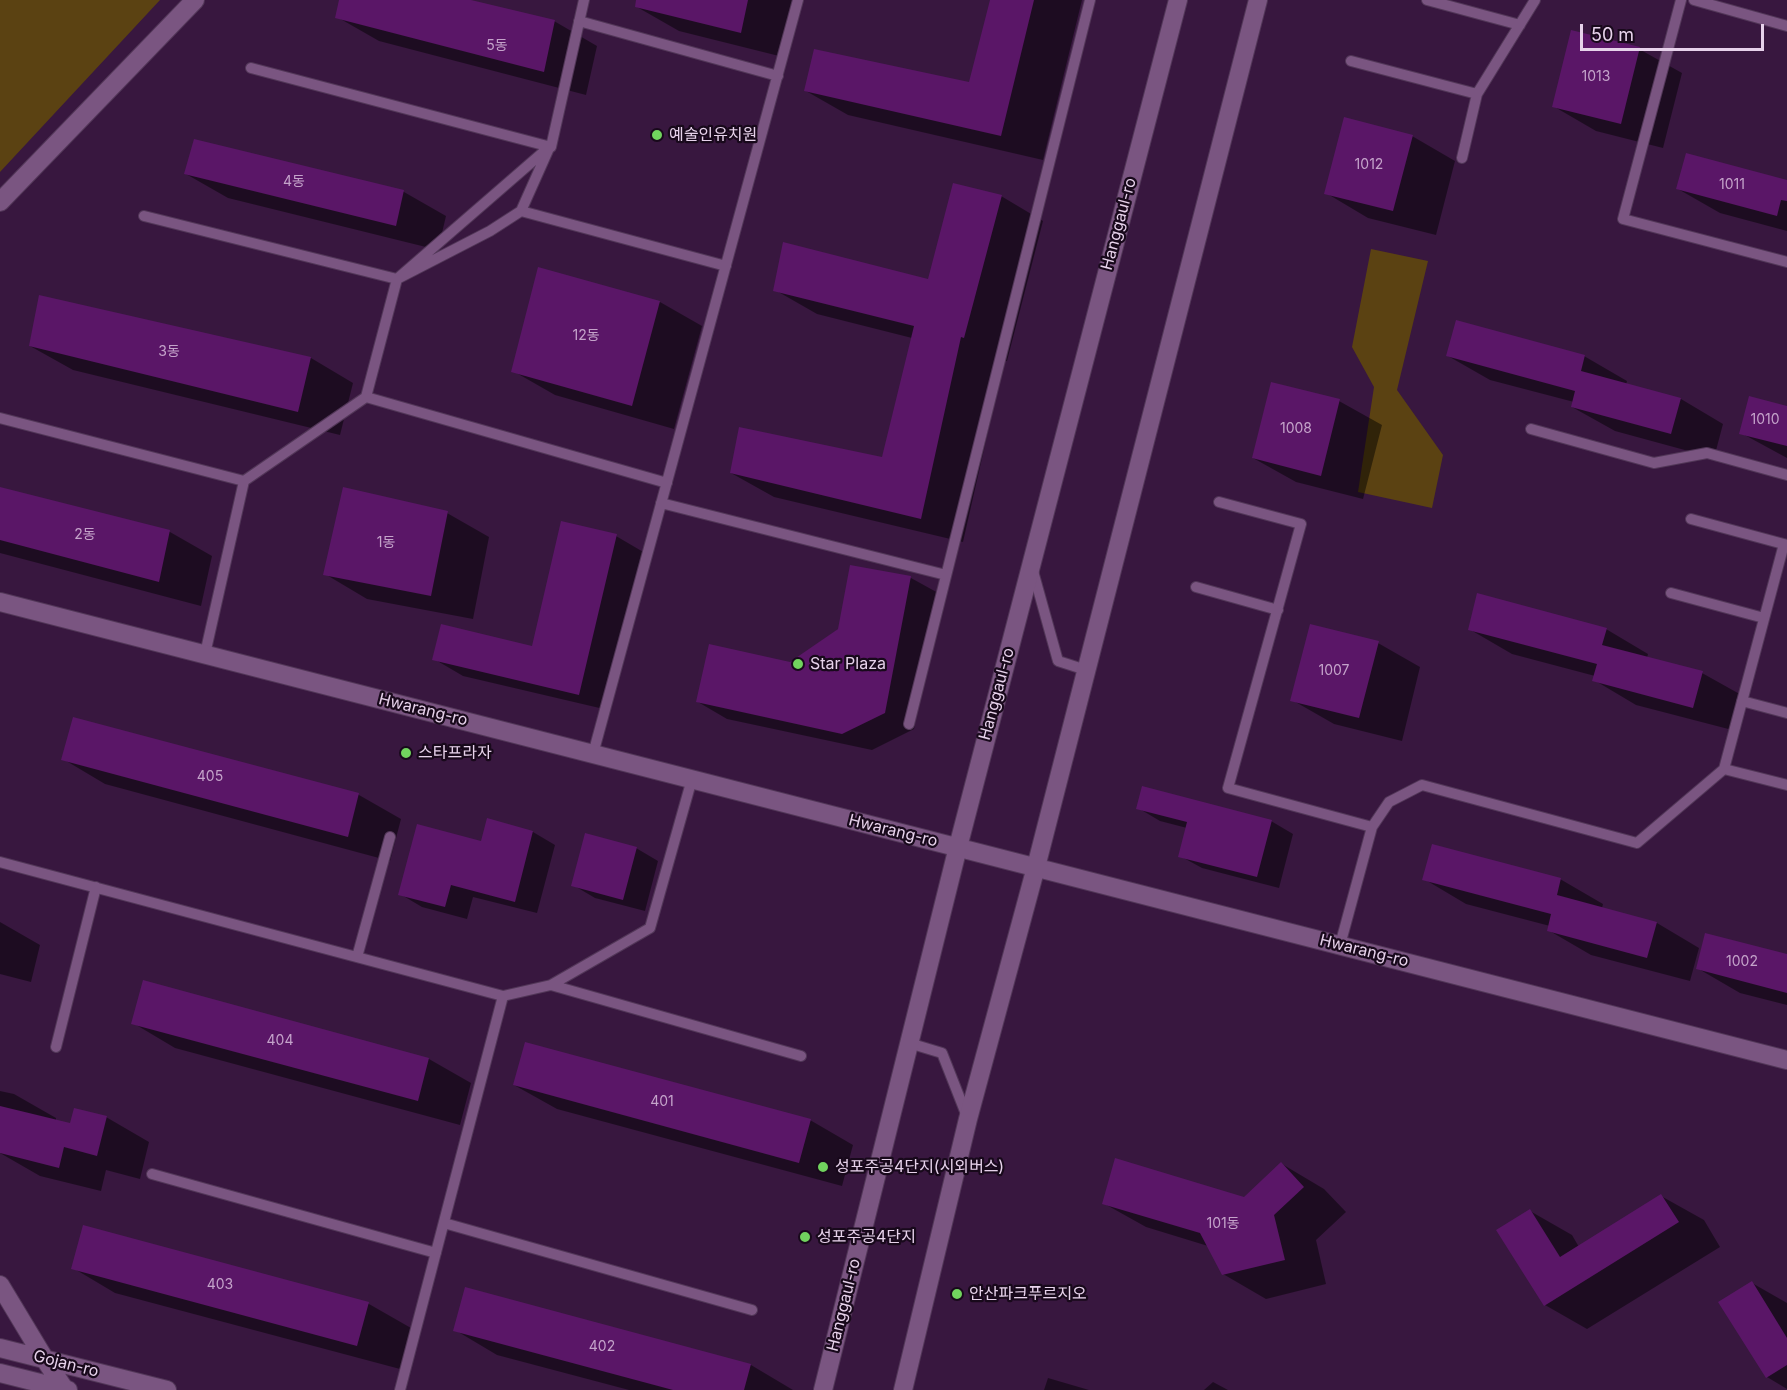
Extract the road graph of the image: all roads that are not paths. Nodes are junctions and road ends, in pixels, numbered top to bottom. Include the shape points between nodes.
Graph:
1 (195, 0) edge
2 (584, 0) edge
3 (798, 0) edge
4 (1090, 0) edge
5 (1178, 0) edge
6 (1258, 0) edge
7 (1427, 0) edge
8 (1535, 0) edge
9 (1680, 0) edge
10 (1694, 0) edge
11 (579, 21) junction
12 (1520, 25) junction
13 (1787, 26) edge
14 (1352, 61) dead end
15 (251, 68) dead end
16 (778, 76) junction
17 (1477, 94) junction
18 (550, 146) junction
19 (1462, 158) dead end
20 (0, 202) edge
21 (521, 211) junction
22 (144, 216) dead end
23 (1787, 262) edge
24 (726, 266) junction
25 (397, 279) junction
26 (366, 397) junction
27 (0, 418) edge
28 (1531, 429) dead end
29 (1787, 475) edge
30 (244, 482) junction
31 (667, 483) junction
32 (1219, 502) dead end
33 (661, 503) junction
34 (1691, 519) dead end
35 (1785, 545) edge
36 (1031, 564) junction
37 (946, 575) junction
38 (1196, 587) dead end
39 (1671, 593) dead end
40 (0, 602) edge
41 (1278, 610) junction
42 (1764, 618) junction
43 (205, 654) junction
44 (1086, 670) junction
45 (1742, 701) junction
46 (1787, 713) edge
47 (909, 724) dead end
48 (593, 754) junction
49 (1724, 769) junction
50 (692, 779) junction
51 (1787, 785) edge
52 (1372, 827) junction
53 (390, 837) dead end
54 (958, 847) junction
55 (0, 862) edge
56 (1036, 867) junction
57 (96, 887) junction
58 (1340, 945) junction
59 (357, 957) junction
60 (552, 985) junction
61 (503, 996) junction
62 (909, 1043) junction
63 (56, 1047) dead end
64 (801, 1056) dead end
65 (1787, 1060) edge
66 (968, 1119) junction
67 (152, 1174) dead end
68 (444, 1223) junction
69 (436, 1253) junction
70 (0, 1285) edge
71 (752, 1310) dead end
72 (0, 1348) edge
73 (44, 1358) junction
74 (3, 1374) edge
75 (66, 1390) edge
76 (167, 1390) edge
77 (400, 1390) edge
78 (823, 1390) edge
79 (903, 1390) edge

1 - 20 street
2 - 11 lane
3 - 16 lane
4 - 37 lane
5 - 36 street, Hanggaul-ro
6 - 44 street
7 - 12 lane
8 - 12 lane
9 - 23 lane via 1623,219
10 - 13 lane
11 - 16 lane
11 - 18 lane
12 - 17 lane
14 - 17 lane
15 - 18 lane
16 - 24 lane
17 - 19 lane
18 - 21 lane
18 - 25 lane
21 - 24 lane
21 - 25 lane
22 - 25 lane
24 - 31 lane
25 - 26 lane
26 - 30 lane
26 - 31 lane
27 - 30 lane
28 - 29 lane via 1654,463 1707,453
30 - 43 lane
31 - 33 lane
32 - 41 lane via 1301,524
33 - 37 lane
33 - 48 lane
34 - 35 lane
35 - 42 lane
36 - 44 lane via 1058,661
36 - 54 street, Hanggaul-ro
37 - 47 lane
38 - 41 lane
39 - 42 lane
40 - 43 street, Hwarang-ro
41 - 52 lane via 1228,788
42 - 45 lane
43 - 48 street, Hwarang-ro
44 - 56 street
45 - 46 lane
45 - 49 lane
48 - 50 street, Hwarang-ro
49 - 51 lane
49 - 52 lane via 1637,843 1422,784 1389,802
50 - 54 street, Hwarang-ro
50 - 60 lane via 650,928
52 - 58 lane
53 - 59 lane
54 - 56 street, Hwarang-ro
54 - 62 street, Hanggaul-ro
55 - 57 lane
56 - 58 street, Hwarang-ro
56 - 66 street
57 - 59 lane
57 - 63 lane
58 - 65 street, Hwarang-ro
59 - 61 lane
60 - 61 lane
60 - 64 lane
61 - 68 lane
62 - 66 lane via 942,1053
62 - 78 street, Hanggaul-ro
66 - 79 street
67 - 69 lane
68 - 69 lane
68 - 71 lane
69 - 77 lane
70 - 73 street
72 - 73 street, Gojan-ro
73 - 75 street
73 - 76 street, Gojan-ro
74 - 75 street, Gojan-ro

